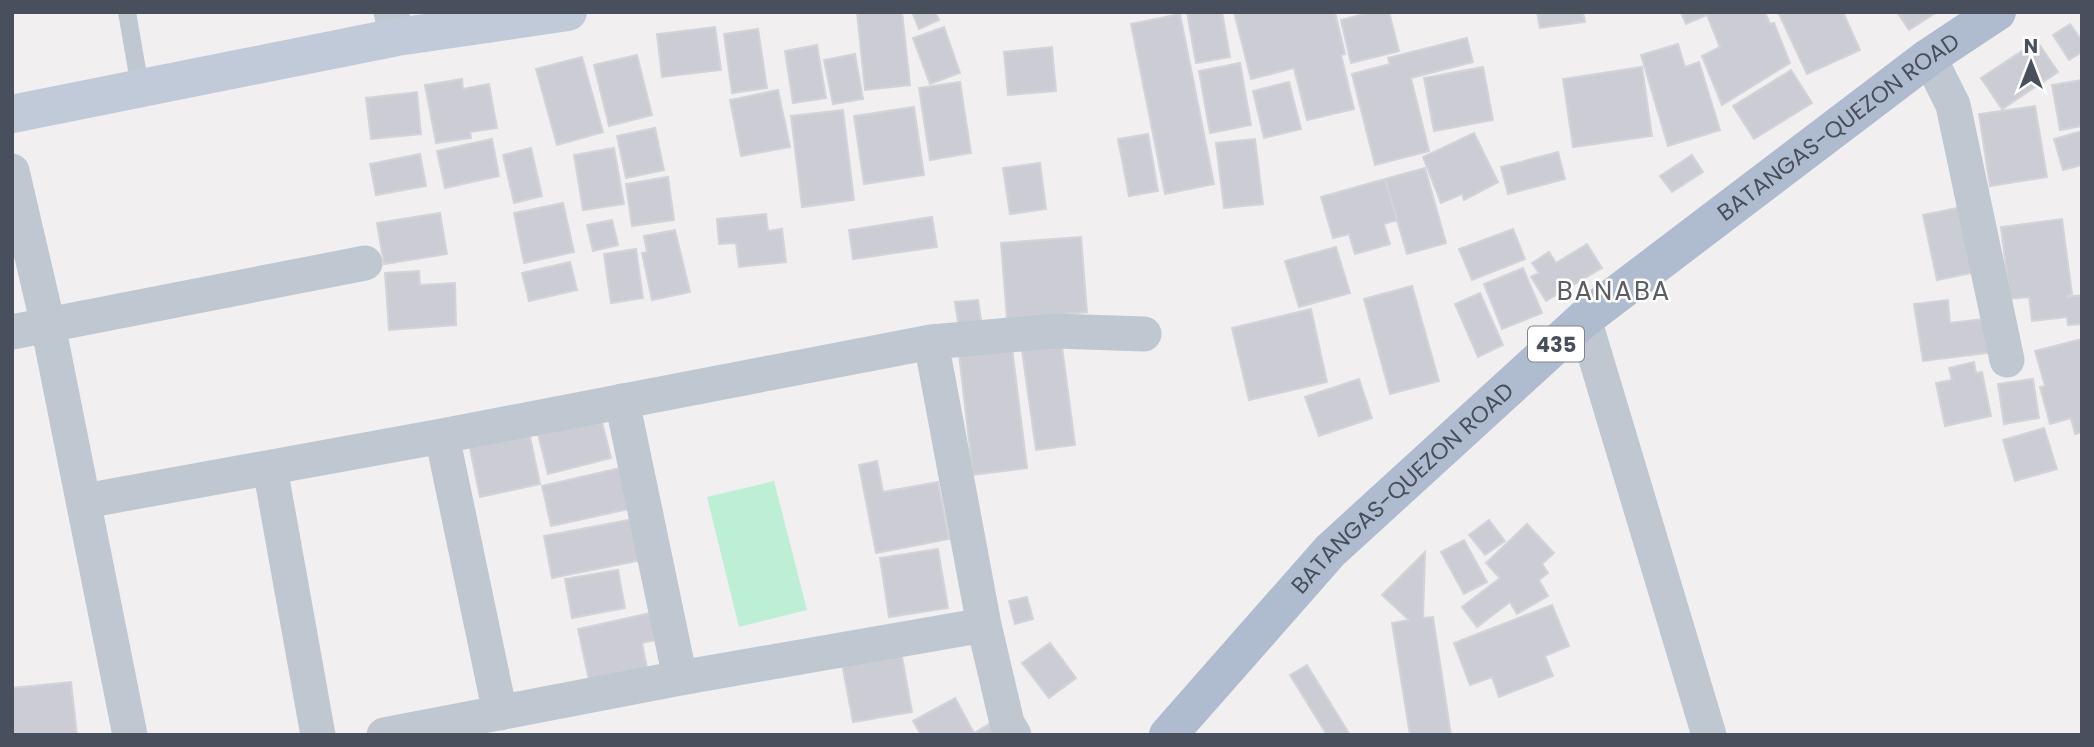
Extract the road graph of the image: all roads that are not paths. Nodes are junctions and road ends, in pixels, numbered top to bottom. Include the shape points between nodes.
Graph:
1 (127, 12) edge
2 (568, 12) edge
3 (1997, 12) edge
4 (394, 25) edge
5 (1928, 57) junction
6 (141, 88) junction
7 (12, 114) edge
8 (12, 171) edge
9 (365, 263) dead end
10 (1584, 319) junction
11 (48, 325) junction
12 (12, 332) edge
13 (1144, 334) dead end
14 (931, 342) junction
15 (2007, 360) dead end
16 (622, 401) junction
17 (442, 436) junction
18 (270, 468) junction
19 (85, 501) junction
20 (984, 625) junction
21 (680, 678) junction
22 (500, 713) junction
23 (130, 735) edge
24 (318, 735) edge
25 (384, 735) edge
26 (1014, 735) edge
27 (1168, 735) edge
28 (1709, 735) edge

1 - 6 lane
2 - 4 street
3 - 5 main road, BATANGAS-QUEZON ROAD / 435
4 - 6 street
5 - 10 main road, BATANGAS-QUEZON ROAD / 435
5 - 15 street via 1953,105
6 - 7 street
8 - 11 street
9 - 11 street
10 - 27 main road, BATANGAS-QUEZON ROAD / 435 via 1330,551
10 - 28 street
11 - 12 street
11 - 19 street
13 - 14 street via 1055,331
14 - 16 street
14 - 20 street
16 - 17 street
16 - 21 street
17 - 18 street
17 - 22 street
18 - 19 street
18 - 24 street
19 - 23 street
20 - 21 street
20 - 26 street via 1007,723
21 - 22 street
22 - 25 street

